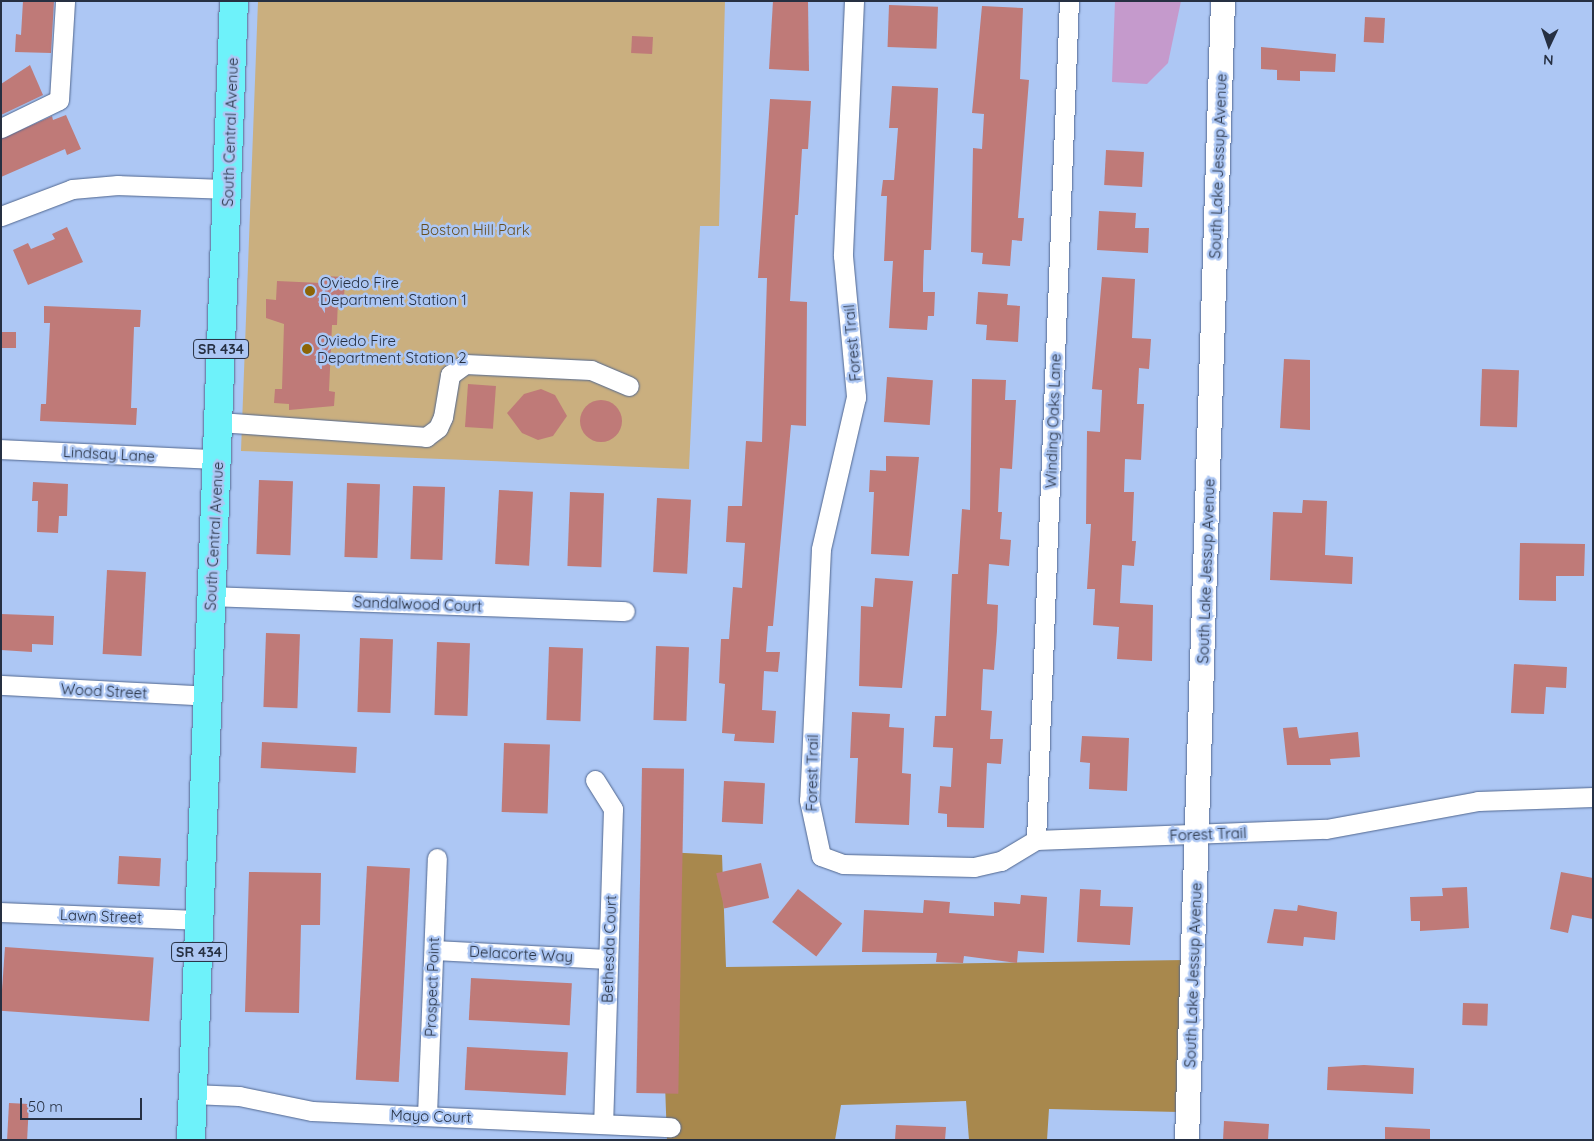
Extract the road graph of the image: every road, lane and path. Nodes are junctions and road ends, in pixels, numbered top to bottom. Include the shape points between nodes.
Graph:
1 (64, 1) edge
2 (234, 1) edge
3 (854, 1) edge
4 (1069, 1) edge
5 (1223, 1) edge
6 (1, 128) edge
7 (228, 189) junction
8 (1, 216) edge
9 (629, 386) dead end
10 (219, 422) junction
11 (1, 449) edge
12 (217, 459) junction
13 (211, 596) junction
14 (625, 611) dead end
15 (1, 685) edge
16 (208, 696) junction
17 (595, 780) dead end
18 (1593, 797) edge
19 (1198, 835) junction
20 (1036, 840) junction
21 (437, 858) dead end
22 (1, 912) edge
23 (200, 920) junction
24 (434, 950) junction
25 (608, 959) junction
26 (193, 1083) junction
27 (427, 1115) junction
28 (603, 1124) junction
29 (672, 1126) dead end
30 (191, 1140) edge
31 (1187, 1140) edge

1 - 6 street via 59,100
2 - 7 main road, South Central Avenue / SR 434
3 - 20 street, Forest Trail via 843,256 856,397 820,550 809,800 815,844 821,856 843,864 928,869 1001,861
4 - 20 street, Winding Oaks Lane
5 - 19 street, South Lake Jessup Avenue
7 - 8 street via 118,185 72,189
7 - 10 main road, South Central Avenue / SR 434
9 - 10 street via 591,370 465,364 450,374 443,417 438,428 426,438
10 - 12 main road, South Central Avenue / SR 434
11 - 12 street, Lindsay Lane
12 - 13 main road, South Central Avenue / SR 434
13 - 14 street, Sandalwood Court
13 - 16 main road, South Central Avenue / SR 434
15 - 16 street, Wood Street
16 - 23 main road, South Central Avenue / SR 434
17 - 25 street, Bethesda Court via 613,809
18 - 19 street, Forest Trail via 1478,801 1326,829
19 - 20 street, Forest Trail
19 - 31 street, South Lake Jessup Avenue
21 - 24 street, Prospect Point
22 - 23 street, Lawn Street
23 - 26 main road, South Central Avenue / SR 434
24 - 25 street, Delacorte Way
24 - 27 street, Prospect Point
25 - 28 street, Bethesda Court
26 - 27 street, Mayo Court via 312,1111
26 - 30 main road, SR 434
27 - 28 street, Mayo Court
28 - 29 street, Mayo Court

